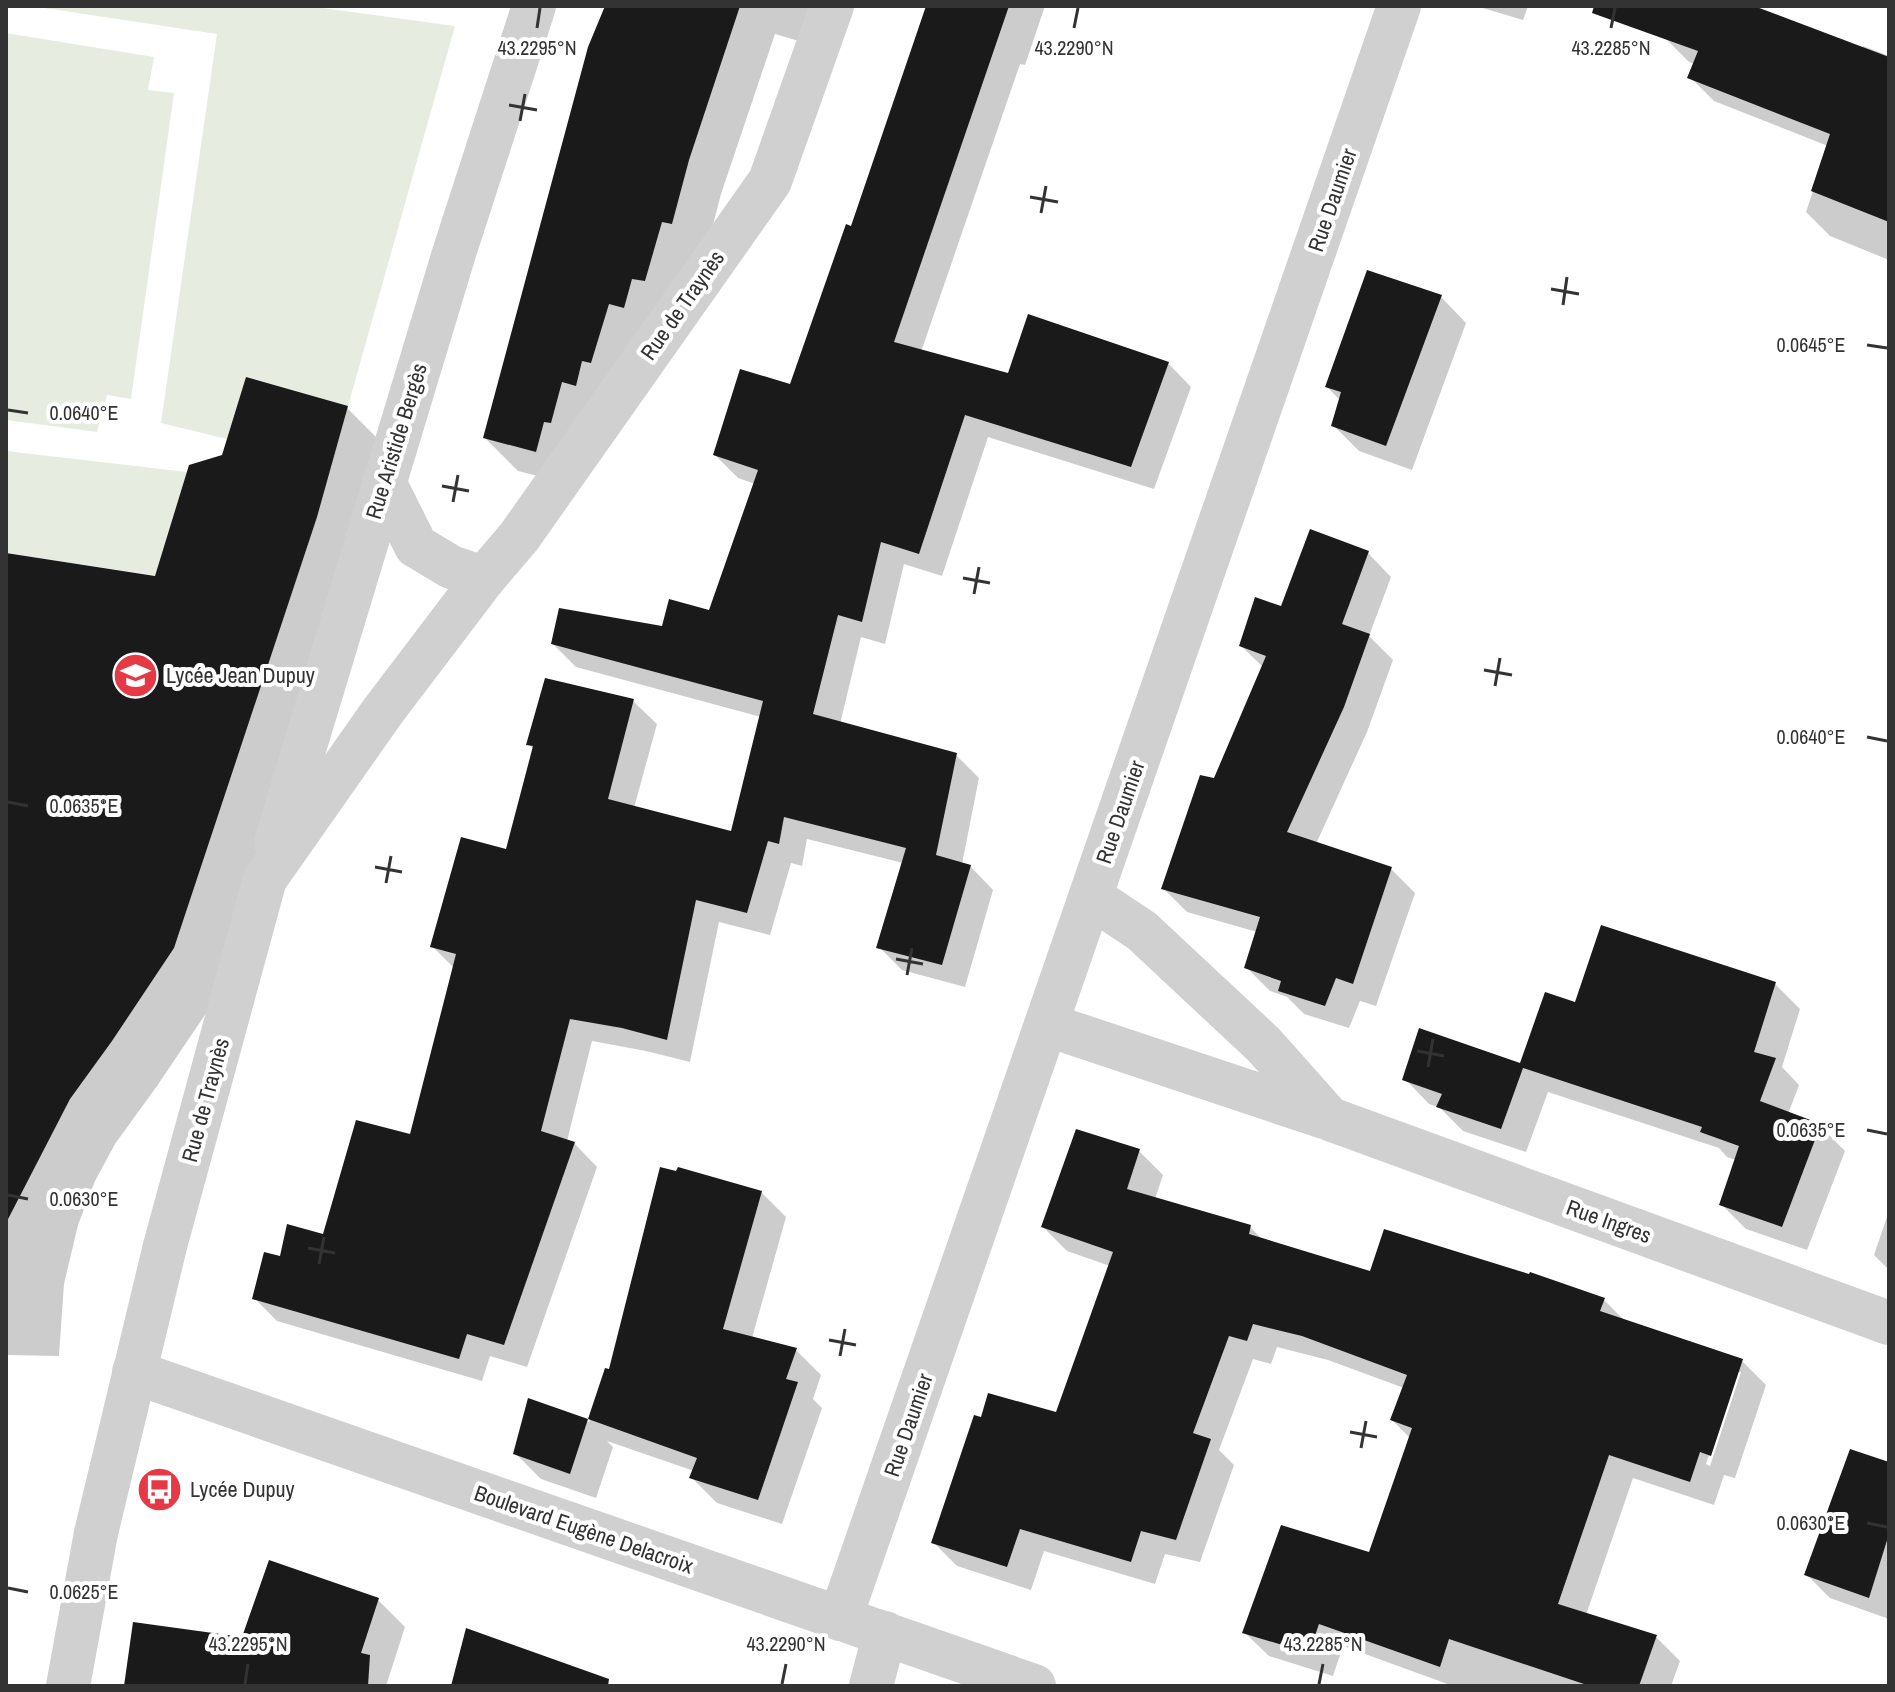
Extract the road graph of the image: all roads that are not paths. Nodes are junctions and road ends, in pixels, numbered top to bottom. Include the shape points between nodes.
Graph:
1 (534, 6) edge
2 (832, 6) edge
3 (1399, 6) edge
4 (384, 482) junction
5 (484, 578) junction
6 (265, 879) junction
7 (1091, 897) junction
8 (1048, 1025) junction
9 (1330, 1119) junction
10 (1889, 1323) edge
11 (134, 1372) junction
12 (840, 1619) junction
13 (885, 1633) junction
14 (68, 1686) edge
15 (871, 1686) edge
16 (1034, 1686) edge

1 - 4 street, Rue Aristide Bergès
2 - 5 street, Rue de Traynès via 770,181 519,537
3 - 7 street, Rue Daumier
4 - 5 street via 416,546 451,567
4 - 6 street, Rue Aristide Bergès
5 - 6 street, Rue de Traynès
6 - 11 street, Rue de Traynès
7 - 8 street, Rue Daumier
7 - 9 street, Rue Ingres via 1142,931 1264,1045
8 - 9 street, Rue Ingres
8 - 12 street, Rue Daumier
9 - 10 street, Rue Ingres
11 - 12 street, Boulevard Eugène Delacroix
11 - 14 street, Rue de Traynès via 96,1533
12 - 13 street, Boulevard Eugène Delacroix
13 - 15 street
13 - 16 street, Boulevard Eugène Delacroix

